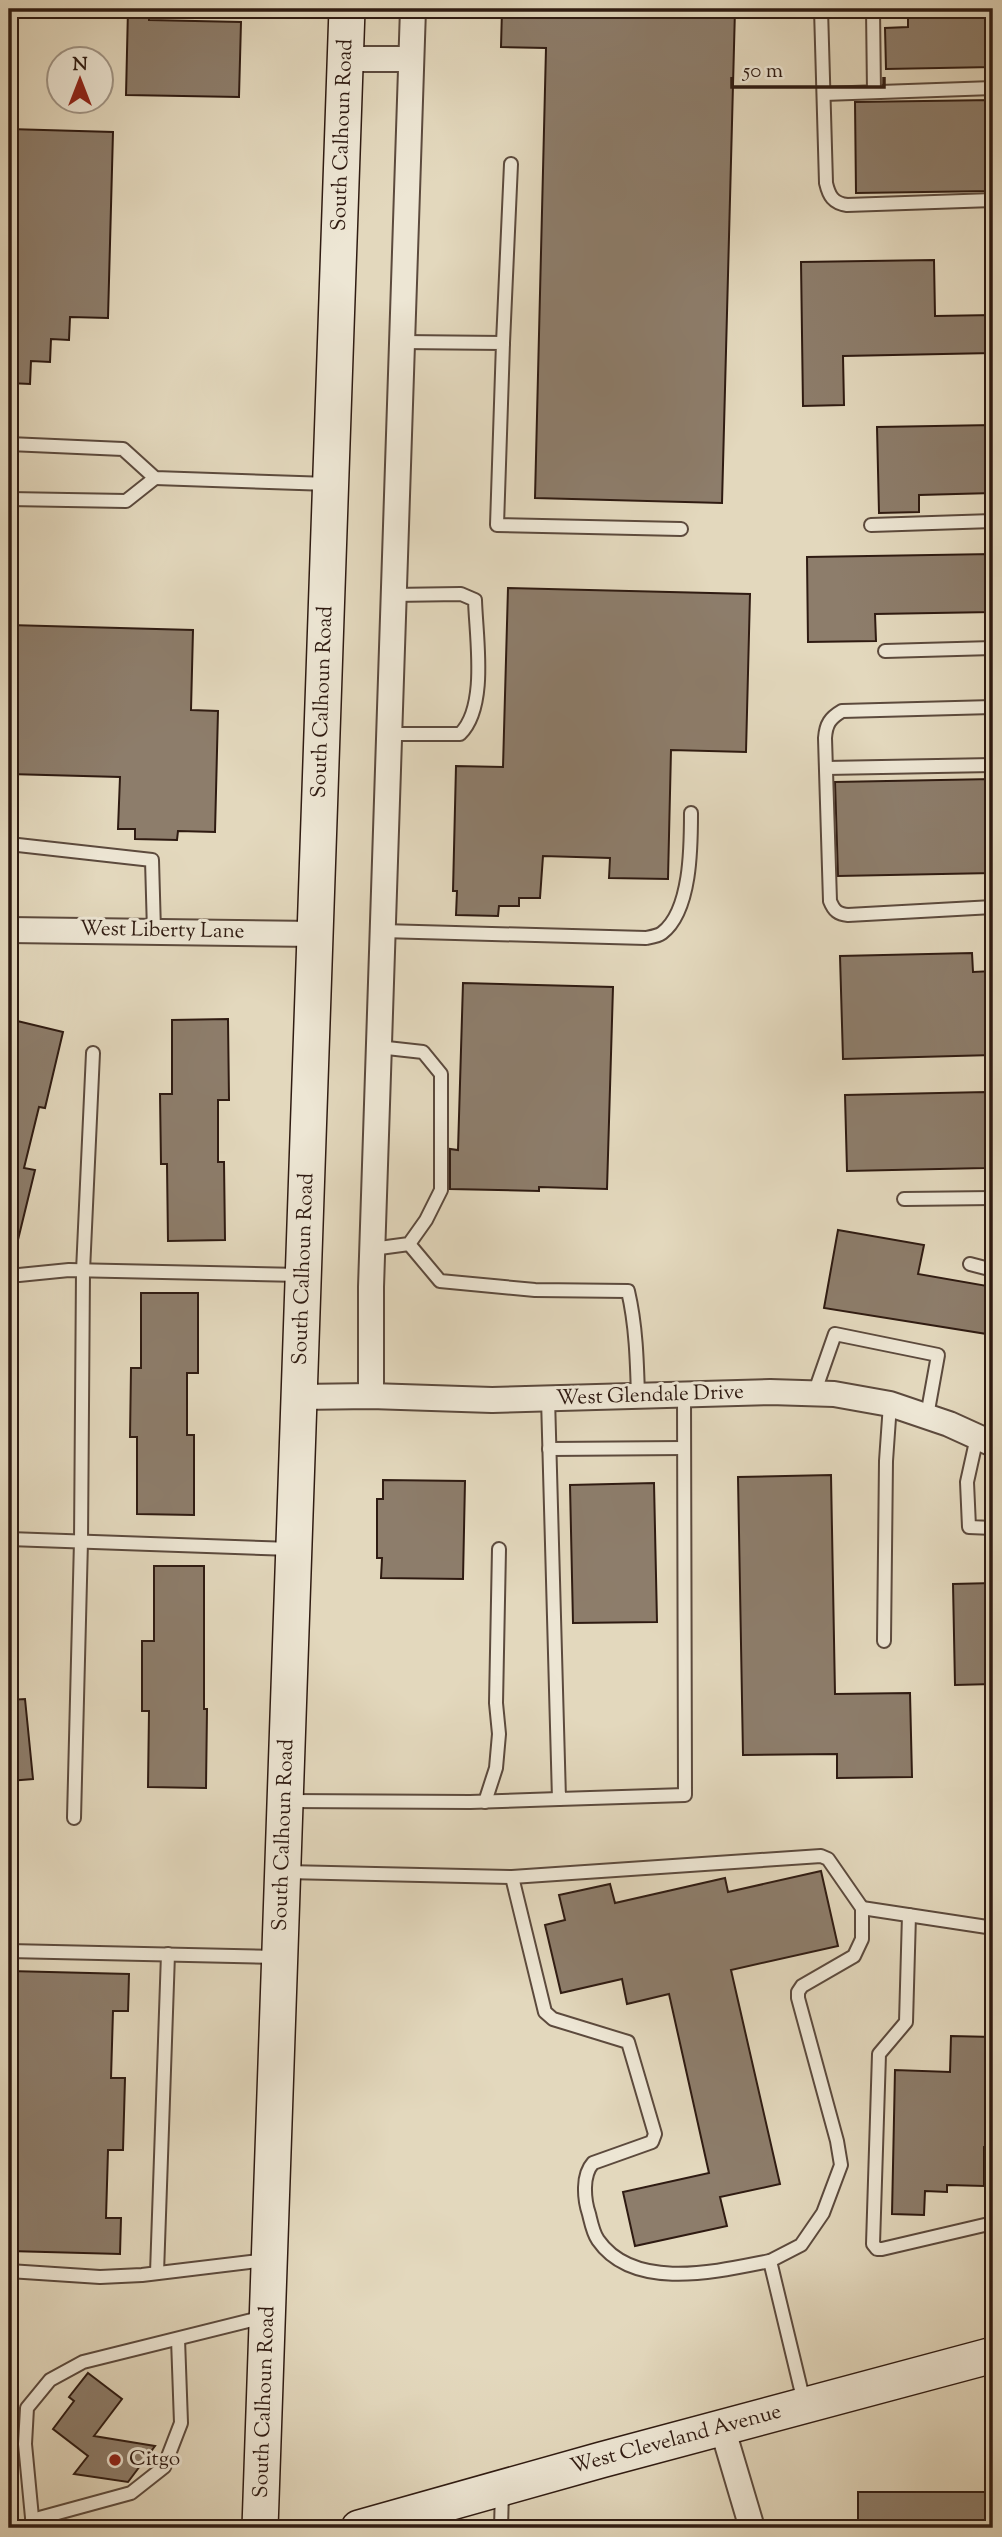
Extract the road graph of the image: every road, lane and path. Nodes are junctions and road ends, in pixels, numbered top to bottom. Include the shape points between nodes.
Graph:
1 (347, 9) edge
2 (413, 9) edge
3 (821, 9) edge
4 (873, 9) edge
5 (346, 59) junction
6 (411, 59) junction
7 (993, 88) edge
8 (874, 92) junction
9 (824, 94) junction
10 (511, 164) dead end
11 (993, 200) edge
12 (402, 342) junction
13 (503, 343) junction
14 (9, 444) edge
15 (155, 478) junction
16 (331, 484) junction
17 (9, 499) edge
18 (993, 521) edge
19 (870, 525) dead end
20 (681, 529) dead end
21 (392, 596) junction
22 (993, 648) edge
23 (885, 651) dead end
24 (993, 707) edge
25 (388, 734) junction
26 (993, 765) edge
27 (826, 768) junction
28 (691, 813) dead end
29 (9, 844) edge
30 (993, 907) edge
31 (9, 930) edge
32 (154, 931) junction
33 (382, 931) junction
34 (315, 934) junction
35 (378, 1047) junction
36 (93, 1053) dead end
37 (993, 1198) edge
38 (904, 1199) dead end
39 (409, 1244) junction
40 (372, 1248) junction
41 (970, 1264) dead end
42 (993, 1270) edge
43 (83, 1271) junction
44 (303, 1275) junction
45 (9, 1276) edge
46 (814, 1394) junction
47 (684, 1395) junction
48 (371, 1396) junction
49 (638, 1396) junction
50 (299, 1397) junction
51 (548, 1398) junction
52 (890, 1404) junction
53 (927, 1416) junction
54 (985, 1440) edge
55 (684, 1448) junction
56 (549, 1449) junction
57 (993, 1528) edge
58 (9, 1539) edge
59 (81, 1541) junction
60 (294, 1549) junction
61 (499, 1549) dead end
62 (884, 1641) dead end
63 (993, 1711) edge
64 (993, 1762) edge
65 (559, 1799) junction
66 (285, 1801) junction
67 (485, 1802) junction
68 (74, 1818) dead end
69 (282, 1872) junction
70 (512, 1877) junction
71 (862, 1908) junction
72 (909, 1915) junction
73 (993, 1931) edge
74 (9, 1951) edge
75 (168, 1955) junction
76 (280, 1957) junction
77 (993, 2223) edge
78 (270, 2260) junction
79 (770, 2261) junction
80 (9, 2271) edge
81 (157, 2273) junction
82 (268, 2316) junction
83 (178, 2339) junction
84 (993, 2355) edge
85 (804, 2406) junction
86 (722, 2427) junction
87 (502, 2489) junction
88 (32, 2524) edge
89 (260, 2528) edge
90 (359, 2528) edge
91 (501, 2528) edge
92 (752, 2528) edge

1 - 5 street, South Calhoun Road
2 - 6 street
3 - 9 lane
4 - 8 lane
5 - 6 street
5 - 16 street, South Calhoun Road
6 - 12 street
7 - 8 lane
8 - 9 lane
9 - 11 lane via 826,183 838,204
10 - 13 lane
12 - 13 lane
12 - 21 street
13 - 20 lane via 498,525
14 - 15 lane via 123,449
15 - 16 lane
15 - 17 lane via 126,502
16 - 34 street, South Calhoun Road
18 - 19 lane
21 - 25 street
21 - 25 lane via 461,594 475,600 477,688 470,725 460,734
22 - 23 lane
24 - 27 lane via 842,711 826,726
25 - 33 street
26 - 27 lane
27 - 30 lane via 833,909 848,915
28 - 33 lane via 688,877 681,902 661,934 646,938
29 - 32 lane via 152,859
31 - 32 street, West Liberty Lane
32 - 34 street, West Liberty Lane
33 - 35 street
34 - 44 street, South Calhoun Road
35 - 39 lane via 423,1052 441,1074 441,1190
35 - 40 street
36 - 43 lane
37 - 38 lane
39 - 40 lane
39 - 49 lane via 440,1281 535,1290 628,1291
40 - 48 street
41 - 42 lane
43 - 44 lane
43 - 45 lane
43 - 59 lane
44 - 50 street, South Calhoun Road
46 - 47 street, West Glendale Drive
46 - 52 street, West Glendale Drive
46 - 53 lane via 835,1334 938,1355
47 - 49 street, West Glendale Drive
47 - 55 lane
48 - 50 street, West Glendale Drive
48 - 51 street, West Glendale Drive
49 - 51 street, West Glendale Drive
50 - 60 street, South Calhoun Road
51 - 56 lane
52 - 53 street, West Glendale Drive
52 - 62 lane
53 - 54 street, West Glendale Drive
54 - 57 lane via 967,1482 970,1527
55 - 56 lane
55 - 65 lane via 685,1795
56 - 65 lane
58 - 59 lane
59 - 60 lane
59 - 68 lane
60 - 66 street, South Calhoun Road
61 - 67 lane via 499,1734 496,1768
63 - 64 lane
65 - 67 lane
66 - 67 lane
66 - 69 street, South Calhoun Road
69 - 70 lane
69 - 76 street, South Calhoun Road
70 - 71 lane via 821,1856 833,1865
70 - 79 lane via 545,2012 553,2019 628,2042 655,2134 652,2143 593,2163 588,2169 587,2208 597,2239 622,2263 658,2273 712,2273
71 - 72 lane
71 - 79 lane via 862,1939 854,1956 798,1992 841,2165 822,2213 801,2245
72 - 73 lane
72 - 77 lane via 906,2022 879,2054 873,2244 882,2249
74 - 75 lane
75 - 76 lane
75 - 81 lane
76 - 78 street, South Calhoun Road
78 - 81 lane
78 - 82 street, South Calhoun Road
79 - 85 lane
80 - 81 lane via 100,2277
82 - 83 lane
82 - 89 street, South Calhoun Road
83 - 88 lane via 181,2423 164,2467 131,2493
83 - 88 lane via 83,2362 50,2380 27,2407 24,2444
84 - 85 street, West Cleveland Avenue
85 - 86 street, West Cleveland Avenue
86 - 87 street, West Cleveland Avenue
86 - 92 street
87 - 90 street, West Cleveland Avenue
87 - 91 lane

